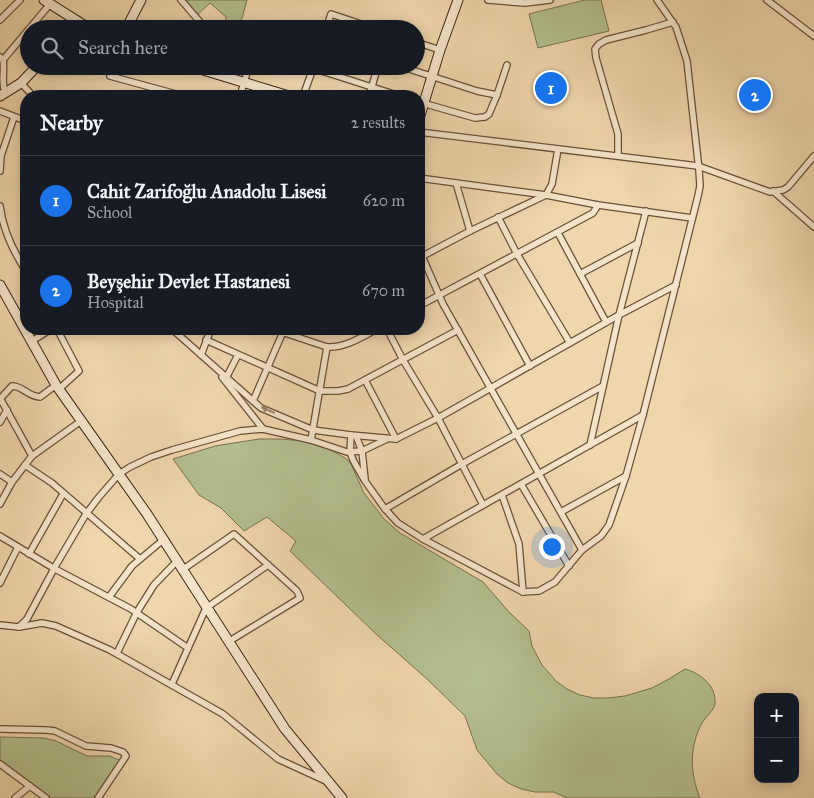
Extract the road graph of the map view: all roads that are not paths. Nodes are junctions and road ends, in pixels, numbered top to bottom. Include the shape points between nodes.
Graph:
1 (20, 0) edge
2 (181, 0) edge
3 (458, 0) edge
4 (488, 0) edge
5 (550, 0) edge
6 (657, 0) edge
7 (768, 0) edge
8 (47, 2) edge
9 (137, 2) edge
10 (0, 20) edge
11 (35, 20) edge
12 (69, 20) edge
13 (130, 20) edge
14 (198, 20) edge
15 (329, 20) edge
16 (349, 20) edge
17 (673, 22) junction
18 (814, 36) edge
19 (20, 38) edge
20 (425, 45) edge
21 (440, 50) junction
22 (1, 58) edge
23 (507, 65) dead end
24 (425, 74) edge
25 (29, 75) edge
26 (220, 75) edge
27 (246, 75) edge
28 (310, 75) edge
29 (335, 75) edge
30 (375, 75) edge
31 (110, 76) dead end
32 (432, 76) junction
33 (243, 82) junction
34 (21, 83) junction
35 (371, 88) junction
36 (27, 90) edge
37 (161, 90) edge
38 (241, 90) edge
39 (269, 90) edge
40 (305, 90) edge
41 (378, 90) edge
42 (425, 93) edge
43 (3, 94) edge
44 (497, 96) junction
45 (425, 103) edge
46 (0, 111) edge
47 (14, 117) junction
48 (20, 119) edge
49 (425, 133) edge
50 (558, 149) junction
51 (618, 156) junction
52 (814, 156) edge
53 (698, 166) junction
54 (0, 171) edge
55 (425, 179) edge
56 (456, 184) junction
57 (773, 192) junction
58 (546, 195) junction
59 (598, 205) junction
60 (0, 206) edge
61 (646, 211) junction
62 (498, 217) junction
63 (692, 218) junction
64 (814, 226) edge
65 (470, 231) junction
66 (558, 233) junction
67 (638, 243) junction
68 (425, 254) edge
69 (517, 254) junction
70 (20, 261) edge
71 (425, 267) edge
72 (480, 274) junction
73 (580, 274) junction
74 (0, 285) edge
75 (676, 285) junction
76 (439, 296) junction
77 (425, 303) edge
78 (618, 315) junction
79 (20, 320) edge
80 (606, 322) junction
81 (458, 330) junction
82 (29, 335) edge
83 (42, 335) edge
84 (60, 335) edge
85 (179, 335) edge
86 (208, 335) edge
87 (282, 335) edge
88 (292, 335) edge
89 (365, 335) edge
90 (390, 335) edge
91 (206, 340) junction
92 (32, 341) junction
93 (570, 343) junction
94 (327, 347) junction
95 (201, 355) junction
96 (238, 355) junction
97 (403, 360) junction
98 (212, 366) junction
99 (530, 366) junction
100 (267, 368) junction
101 (226, 378) junction
102 (365, 380) junction
103 (602, 386) junction
104 (58, 387) junction
105 (491, 389) junction
106 (320, 391) junction
107 (0, 398) edge
108 (253, 401) junction
109 (7, 410) junction
110 (643, 415) junction
111 (438, 418) junction
112 (80, 420) junction
113 (0, 422) edge
114 (263, 429) junction
115 (313, 430) junction
116 (517, 434) junction
117 (353, 436) junction
118 (388, 438) junction
119 (396, 439) junction
120 (311, 440) junction
121 (590, 445) junction
122 (362, 451) junction
123 (350, 452) junction
124 (32, 456) junction
125 (462, 464) junction
126 (25, 465) junction
127 (0, 474) edge
128 (119, 474) junction
129 (539, 474) junction
130 (626, 476) junction
131 (365, 481) junction
132 (12, 482) junction
133 (521, 484) junction
134 (63, 494) junction
135 (502, 495) junction
136 (0, 504) edge
137 (482, 505) junction
138 (385, 509) junction
139 (561, 512) junction
140 (86, 514) junction
141 (0, 536) edge
142 (423, 539) junction
143 (163, 540) junction
144 (18, 547) junction
145 (582, 550) junction
146 (29, 554) junction
147 (140, 559) junction
148 (176, 561) junction
149 (268, 565) junction
150 (569, 566) junction
151 (55, 569) junction
152 (182, 570) junction
153 (0, 583) edge
154 (523, 592) junction
155 (109, 597) junction
156 (206, 608) junction
157 (136, 612) junction
158 (0, 625) edge
159 (19, 627) junction
160 (228, 642) junction
161 (188, 648) junction
162 (117, 653) junction
163 (172, 684) junction
164 (0, 729) edge
165 (0, 764) edge
166 (328, 782) junction
167 (30, 786) junction
168 (14, 798) edge
169 (46, 798) edge
170 (98, 798) edge
171 (342, 798) edge

1 - 10 street
2 - 14 street
3 - 21 street
4 - 5 street via 525,3
6 - 17 street
7 - 18 street
8 - 11 street
8 - 12 street
9 - 13 street
15 - 16 street via 331,14
17 - 51 street via 606,40 595,49 618,134
17 - 53 street via 687,61
19 - 22 street
20 - 21 street
21 - 32 street
22 - 43 street
23 - 44 street
24 - 32 street
25 - 34 street
26 - 33 street
27 - 33 street
28 - 40 street
29 - 35 street
30 - 35 street
31 - 37 street
32 - 42 street
32 - 44 street
33 - 38 street
33 - 39 street
34 - 36 street
34 - 43 street
35 - 41 street
44 - 45 street via 489,114 479,119
46 - 47 street
47 - 48 street
47 - 54 street
49 - 50 street
50 - 51 street
50 - 58 street via 552,184
51 - 53 street
52 - 57 street via 788,187
53 - 57 street
53 - 63 street via 700,186
55 - 56 street
56 - 58 street
56 - 65 street
57 - 64 street
58 - 59 street
58 - 62 street
59 - 61 street
59 - 66 street via 593,214
60 - 70 street via 9,243
61 - 63 street
61 - 67 street
62 - 65 street
62 - 69 street
63 - 75 street
65 - 68 street
66 - 69 street
66 - 73 street
67 - 73 street
67 - 78 street
69 - 72 street
69 - 93 street
71 - 76 street
72 - 76 street
72 - 99 street
73 - 80 street
74 - 79 street
75 - 78 street
75 - 110 street
76 - 77 street
76 - 81 street
78 - 80 street
78 - 103 street
80 - 93 street
81 - 97 street
81 - 105 street
82 - 92 street
83 - 92 street
84 - 104 street via 79,371
85 - 95 street
86 - 91 street
87 - 100 street
88 - 94 street
89 - 94 street via 335,348
90 - 97 street
91 - 95 street
91 - 96 street
92 - 104 street
93 - 99 street
94 - 106 street
95 - 98 street
96 - 100 street
96 - 101 street
97 - 102 street
97 - 111 street
98 - 101 street
98 - 114 street
99 - 105 street
100 - 106 street
100 - 108 street
101 - 108 street
102 - 106 street via 348,389
102 - 119 street
103 - 116 street
103 - 121 street
104 - 107 street via 40,397 32,397 12,386
104 - 112 street
105 - 111 street
105 - 116 street
106 - 115 street
107 - 109 street
115 -> 108 street
109 - 113 street
109 - 124 street
110 - 121 street
110 - 130 street
111 - 119 street
111 - 125 street
112 - 124 street
112 - 128 street
114 - 120 street
114 - 128 street via 240,431 172,450
115 - 117 street
115 - 120 street
116 - 125 street
116 - 129 street
117 - 118 street
117 - 122 street
117 - 123 street
118 - 119 street
118 - 122 street
120 - 123 street
121 - 129 street
122 - 123 street
122 - 131 street
123 - 131 street
124 - 126 street
125 - 137 street
125 - 138 street
126 - 132 street
126 - 134 street
127 - 132 street
128 - 140 street
128 - 143 street
129 - 133 street
129 - 139 street
130 - 139 street
130 - 145 street via 609,525 601,536
131 - 138 street
132 - 136 street
133 - 135 street
133 - 150 street
134 - 140 street
134 - 146 street
135 - 137 street
135 - 154 street via 519,544
137 - 142 street
138 - 142 street
139 - 145 street
140 - 147 street
140 - 151 street
141 - 144 street
142 - 154 street
143 - 147 street
143 - 148 street
144 - 146 street
144 - 153 street
145 - 150 street
146 - 151 street
147 - 155 street
148 - 152 street
148 - 157 street
149 - 152 street via 234,534
149 - 156 street
149 - 160 street via 297,591 300,598
150 - 154 street via 554,582 539,591
151 - 155 street
151 - 159 street via 28,619
152 - 156 street
155 - 157 street
156 - 160 street
156 - 161 street
157 - 161 street
157 - 162 street
158 - 159 street
159 - 162 street via 42,623 56,626
160 - 166 street via 285,729
161 - 163 street
162 - 163 street
163 - 166 street via 223,714 278,759
164 - 170 street via 46,730 86,746 123,752 126,756
165 - 167 street
166 - 171 street
167 - 168 street
167 - 169 street

